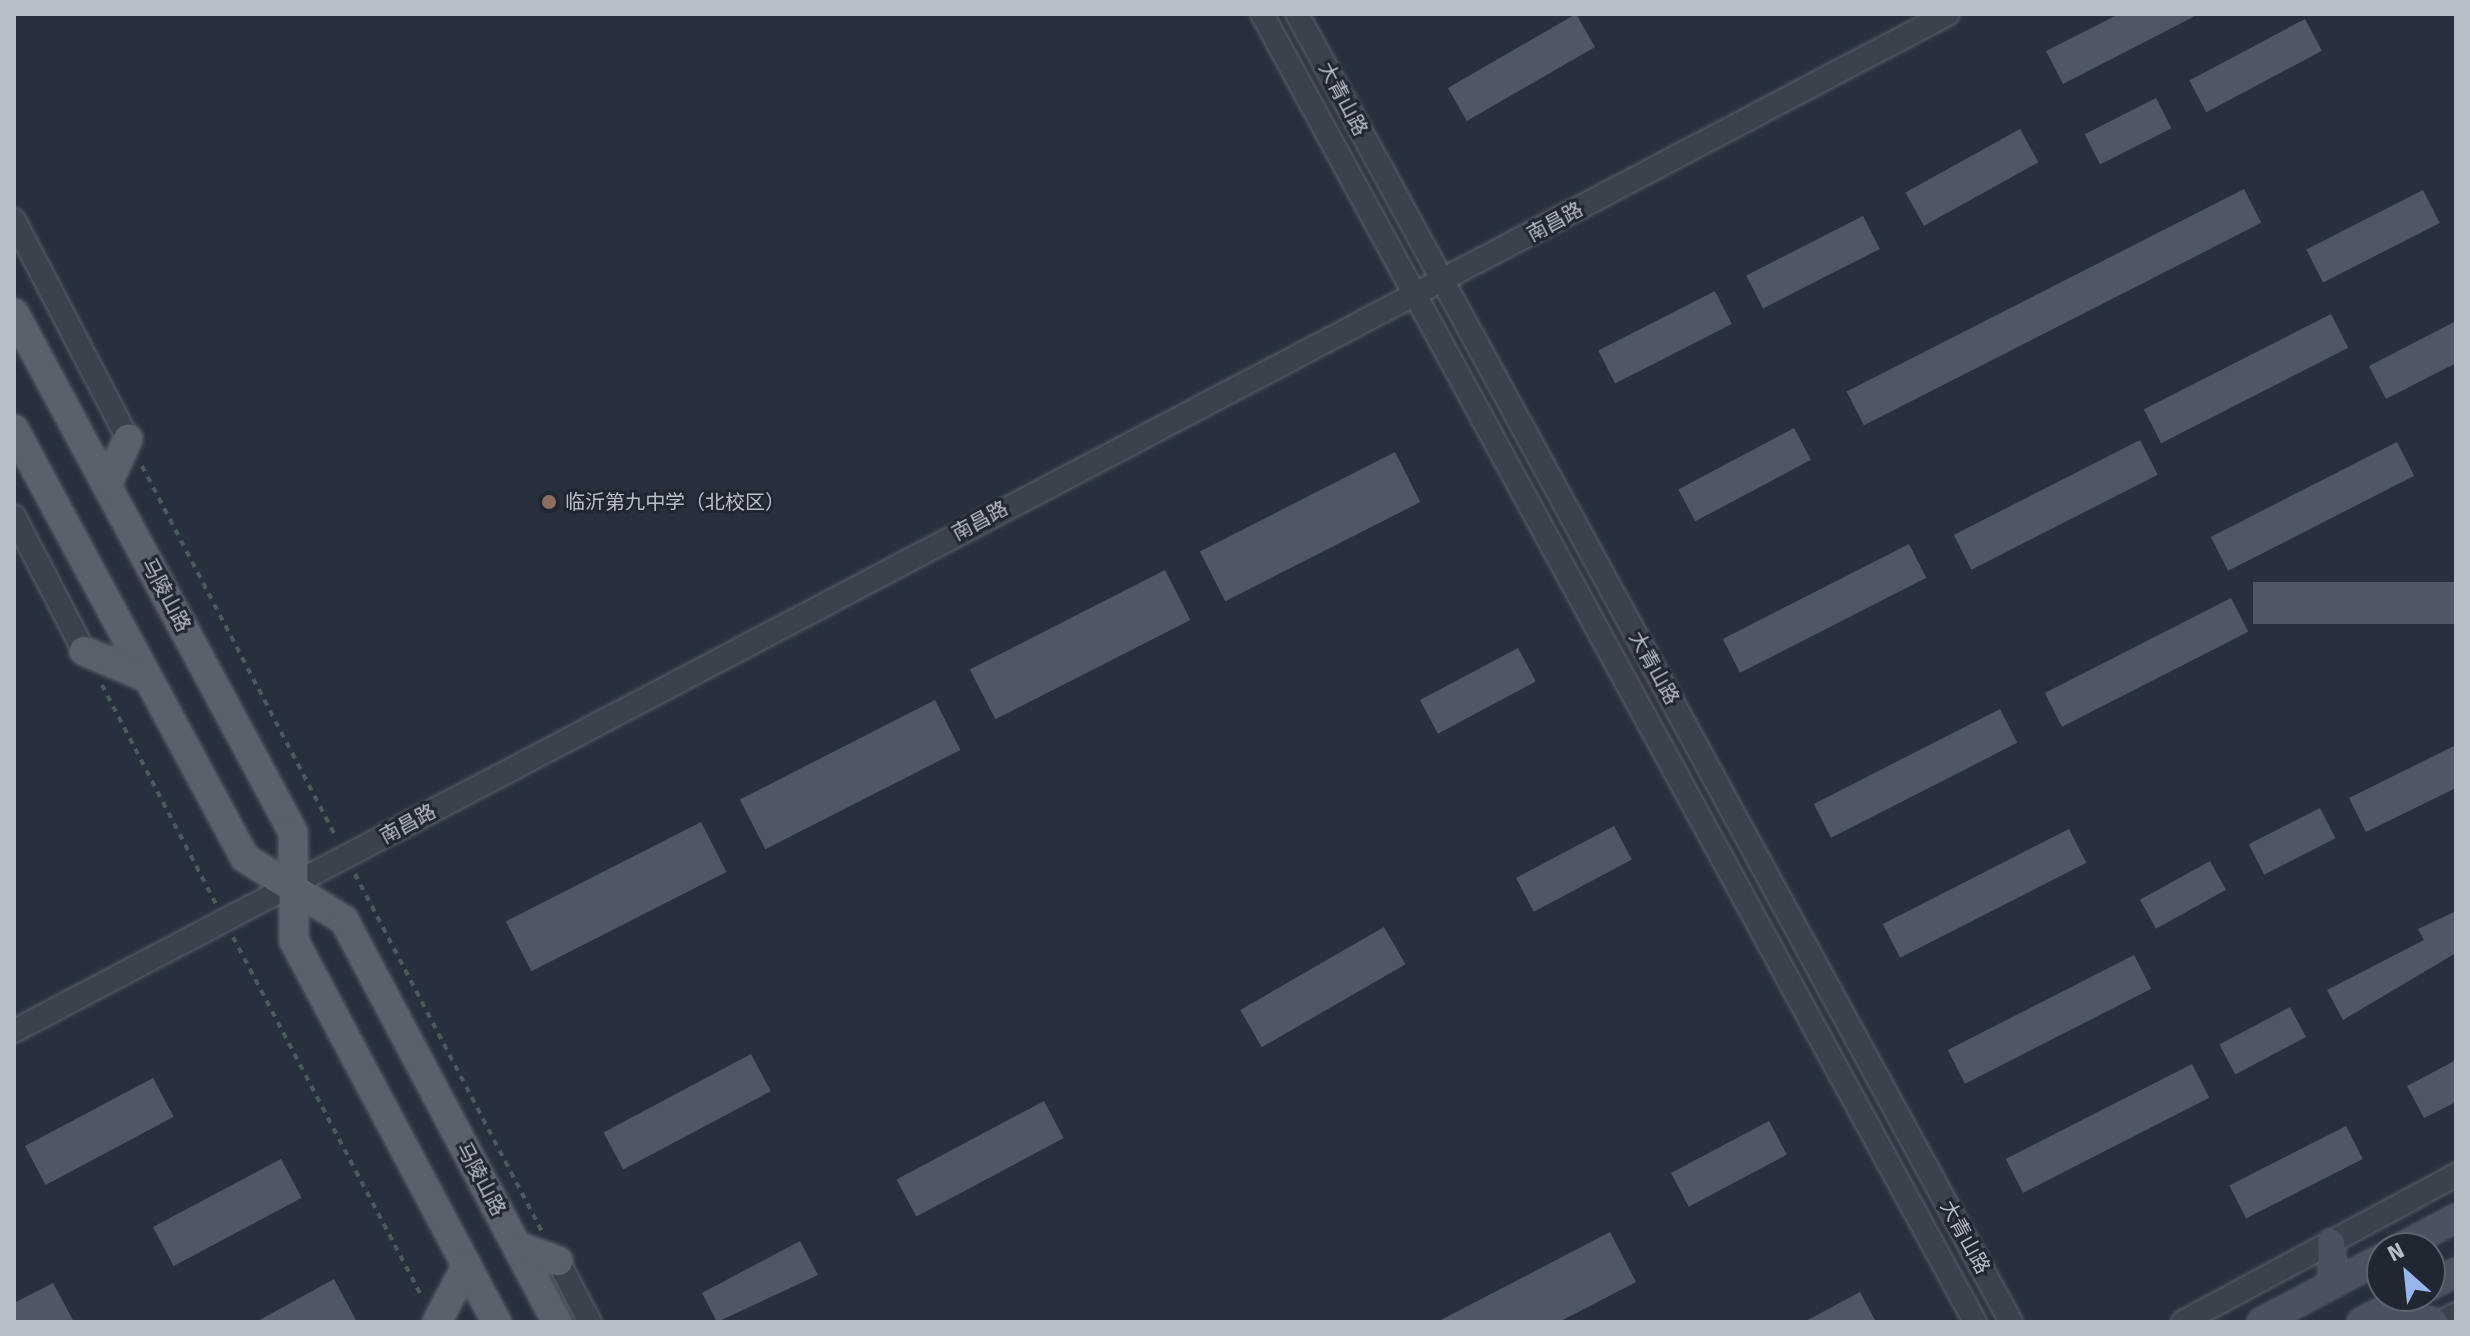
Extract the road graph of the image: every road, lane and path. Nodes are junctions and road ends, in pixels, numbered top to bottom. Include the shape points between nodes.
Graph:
1 (1262, 14) edge
2 (1297, 14) edge
3 (1948, 14) edge
4 (14, 220) edge
5 (1442, 281) junction
6 (1413, 292) junction
7 (14, 313) edge
8 (14, 429) edge
9 (128, 439) joint
10 (107, 485) junction
11 (14, 516) edge
12 (84, 651) junction
13 (148, 678) junction
14 (294, 884) junction
15 (224, 921) junction
16 (14, 1031) edge
17 (2456, 1175) edge
18 (2456, 1218) edge
19 (2430, 1232) edge
20 (2331, 1243) junction
21 (517, 1246) junction
22 (558, 1261) joint
23 (467, 1265) junction
24 (2366, 1266) edge
25 (2333, 1284) junction
26 (2456, 1314) edge
27 (432, 1315) edge
28 (2373, 1316) edge
29 (497, 1322) edge
30 (557, 1322) edge
31 (590, 1322) edge
32 (1975, 1322) edge
33 (2011, 1322) edge
34 (2183, 1322) edge
35 (2261, 1322) edge
36 (2434, 1322) edge
37 (2441, 1322) edge

1 - 6 street, 大青山路
2 - 5 street, 大青山路
3 - 5 street, 南昌路
4 - 9 street
5 - 6 street, 南昌路
5 - 33 street, 大青山路
6 - 14 street, 南昌路
6 - 32 street, 大青山路
7 - 10 main road, 马陵山路
8 - 13 main road, 马陵山路
9 - 10 main road
10 - 14 main road, 马陵山路 via 293,832
11 - 12 street
12 - 13 main road
12 - 15 path
13 - 14 main road, 马陵山路 via 245,858
14 - 15 street, 南昌路
14 - 21 main road, 马陵山路 via 344,920
14 - 23 main road, 马陵山路 via 294,941
15 - 16 street, 南昌路
15 - 27 path
17 - 20 street
18 - 19 main road
20 - 25 main road
20 - 34 street
21 - 22 main road
21 - 30 main road, 马陵山路
22 - 31 street
23 - 27 main road
23 - 29 main road, 马陵山路
24 - 25 main road
25 - 35 main road
26 - 37 street
28 - 36 main road

